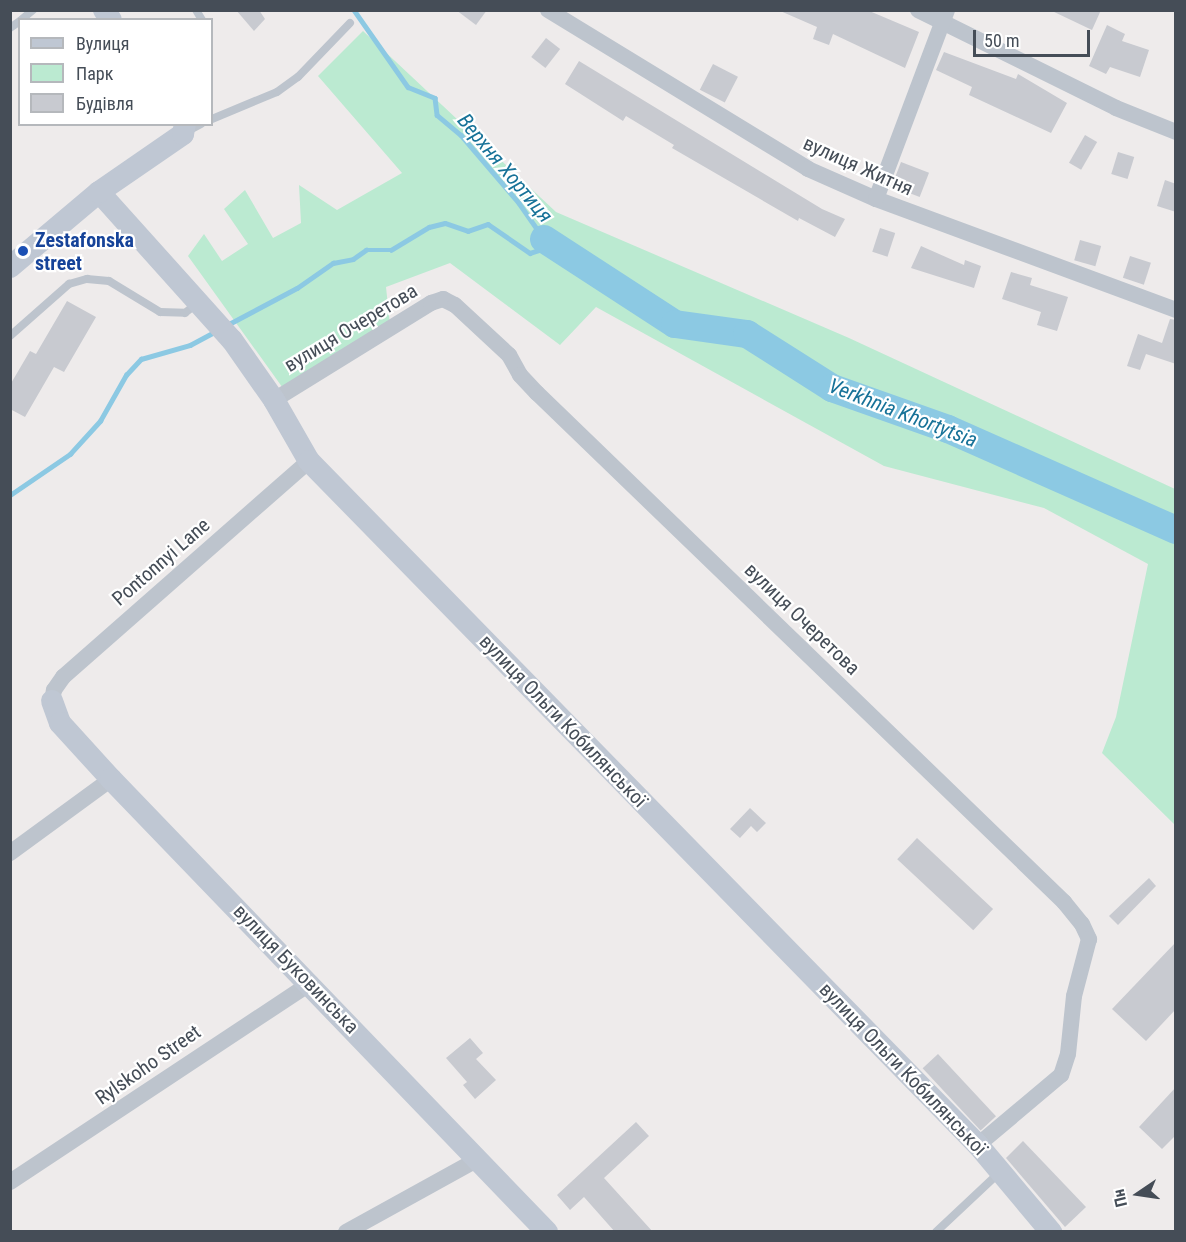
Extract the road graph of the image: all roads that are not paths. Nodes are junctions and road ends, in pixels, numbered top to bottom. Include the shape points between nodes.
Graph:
1 (548, 10) edge
2 (918, 10) edge
3 (944, 16) edge
4 (350, 23) dead end
5 (213, 119) edge
6 (190, 128) edge
7 (1176, 132) edge
8 (99, 192) junction
9 (876, 200) junction
10 (10, 267) edge
11 (204, 307) junction
12 (1176, 310) edge
13 (10, 336) edge
14 (274, 400) junction
15 (309, 461) junction
16 (52, 701) joint
17 (111, 779) junction
18 (10, 853) edge
19 (310, 983) junction
20 (978, 1145) junction
21 (478, 1159) junction
22 (1000, 1172) junction
23 (10, 1182) edge
24 (346, 1232) edge
25 (546, 1232) edge
26 (936, 1232) edge
27 (1051, 1232) edge

1 - 9 street, вулиця Житня via 778,154
2 - 3 street
3 - 7 street via 1116,108
3 - 9 street
4 - 5 lane via 298,77 277,92
6 - 8 street
8 - 10 street
8 - 11 street, вулиця Ольги Кобилянської
9 - 12 street, вулиця Житня
11 - 13 lane via 185,313 160,312 109,281 87,279 69,284
11 - 14 street, вулиця Ольги Кобилянської
14 - 15 street, вулиця Ольги Кобилянської
14 - 20 street, вулиця Очеретова via 431,303 443,300 455,305 509,355 520,375 545,400 1064,902 1089,939 1074,996 1068,1054 1061,1075
15 - 16 street, Pontonnyi Lane via 63,677
15 - 20 street, вулиця Ольги Кобилянської
16 - 17 street, вулиця Буковинська via 60,723
17 - 18 street
17 - 19 street, вулиця Буковинська
19 - 21 street, вулиця Буковинська
19 - 23 street, Rylskoho Street
20 - 22 street, вулиця Ольги Кобилянської
21 - 24 street
21 - 25 street, вулиця Буковинська
22 - 26 lane
22 - 27 street, вулиця Ольги Кобилянської

